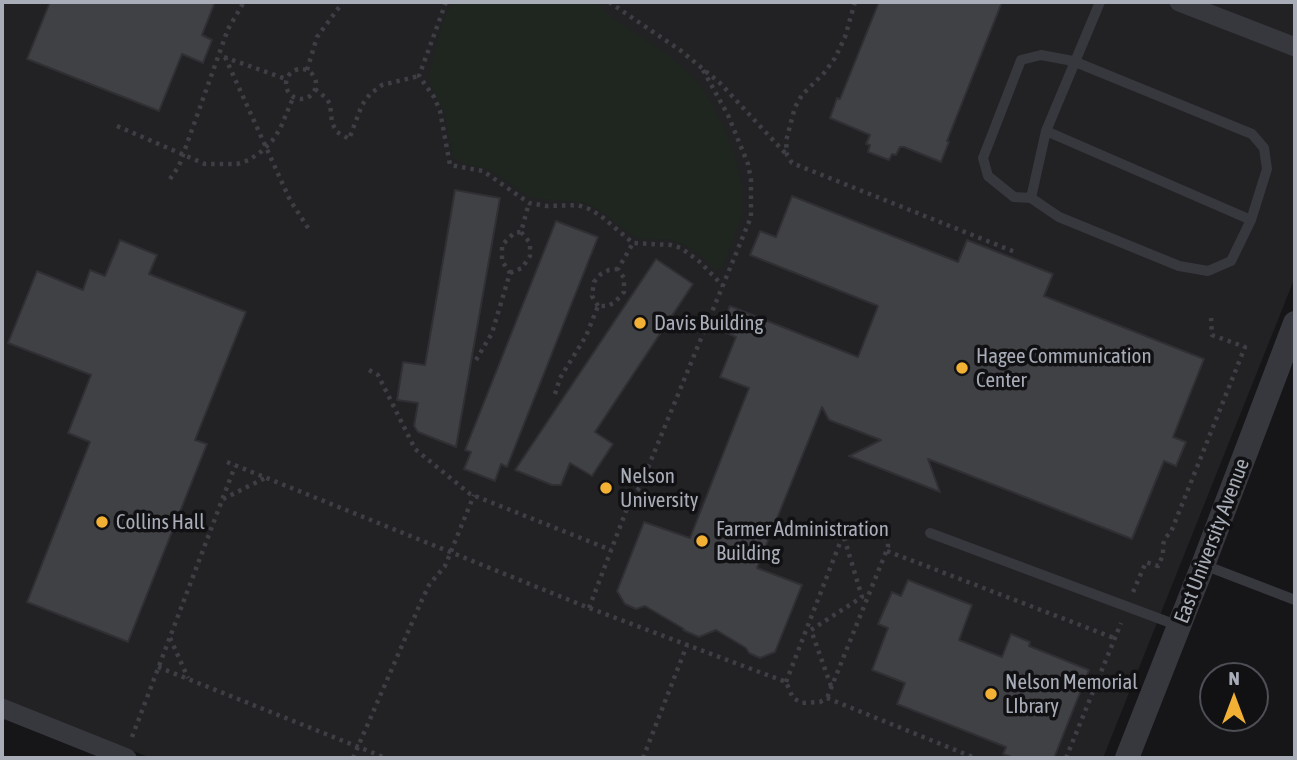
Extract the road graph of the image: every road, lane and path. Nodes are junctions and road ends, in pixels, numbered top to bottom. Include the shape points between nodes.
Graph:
1 (244, 2) edge
2 (343, 2) edge
3 (446, 2) edge
4 (608, 2) edge
5 (855, 2) edge
6 (1100, 2) edge
7 (1186, 3) edge
8 (1295, 47) edge
9 (219, 55) junction
10 (225, 57) junction
11 (1073, 61) junction
12 (307, 69) junction
13 (703, 69) junction
14 (419, 76) junction
15 (286, 79) junction
16 (315, 89) junction
17 (293, 97) junction
18 (117, 127) dead end
19 (1046, 131) junction
20 (265, 148) junction
21 (183, 153) junction
22 (787, 155) junction
23 (170, 179) dead end
24 (1031, 198) junction
25 (528, 203) junction
26 (1251, 220) junction
27 (310, 231) dead end
28 (521, 232) junction
29 (633, 243) junction
30 (1015, 252) dead end
31 (618, 269) junction
32 (510, 273) junction
33 (723, 286) junction
34 (598, 306) junction
35 (1210, 318) dead end
36 (1295, 323) edge
37 (476, 360) dead end
38 (369, 370) dead end
39 (555, 394) dead end
40 (227, 462) dead end
41 (235, 466) junction
42 (265, 478) junction
43 (474, 495) junction
44 (222, 499) junction
45 (930, 533) dead end
46 (843, 534) junction
47 (611, 550) junction
48 (887, 551) junction
49 (451, 552) junction
50 (1203, 565) junction
51 (865, 598) junction
52 (1295, 600) edge
53 (1127, 607) junction
54 (589, 608) junction
55 (1179, 626) junction
56 (809, 629) junction
57 (170, 637) junction
58 (1115, 638) junction
59 (687, 645) junction
60 (159, 667) junction
61 (189, 679) junction
62 (786, 682) junction
63 (832, 687) junction
64 (827, 698) junction
65 (2, 708) edge
66 (358, 747) junction
67 (128, 754) edge
68 (353, 758) edge
69 (386, 758) edge
70 (643, 758) edge
71 (975, 758) edge
72 (1066, 758) edge
73 (1127, 758) edge

1 - 9 path
2 - 12 path via 317,37
3 - 14 path
4 - 13 path
5 - 22 path via 835,58 795,107
6 - 11 lane
7 - 8 street
9 - 10 path
9 - 21 path
10 - 15 path
10 - 20 path
11 - 19 lane
11 - 24 lane via 1041,55 1021,60 983,158 988,176 999,187 1014,197
11 - 26 lane via 1252,134 1264,148 1267,169
12 - 15 path via 297,69
12 - 16 path via 314,76
13 - 22 path
13 - 33 path via 739,137 751,180 751,217
14 - 16 path via 383,85 370,94 349,139 337,132 327,98
14 - 25 path via 440,111 450,165 483,171
15 - 17 path via 286,89
16 - 17 path via 303,99
17 - 20 path via 280,130
18 - 21 path
19 - 24 lane
19 - 26 lane
20 - 21 path via 237,164 205,164
20 - 27 path
21 - 23 path
22 - 30 path via 792,163
24 - 26 lane via 1071,222 1179,266 1208,271 1231,261
25 - 28 path
25 - 29 path via 578,205 601,216
28 - 32 path via 502,245 502,261
28 - 32 path via 530,243 530,256 522,268
29 - 31 path
29 - 33 path via 681,248
31 - 34 path via 601,274 594,282 592,296
31 - 34 path via 624,278 624,292 608,306
32 - 37 path via 494,326
33 - 47 path
34 - 39 path
35 - 53 path via 1212,335 1245,347 1165,538 1163,555 1158,566 1146,562
36 - 50 street, East University Avenue
38 - 43 path via 379,375 415,449
40 - 41 path
41 - 42 path
41 - 44 path
42 - 44 path
42 - 49 path
43 - 47 path
43 - 49 path
44 - 57 path
45 - 53 lane
46 - 48 path via 854,524 871,522 884,533
46 - 51 path
46 - 56 path
47 - 54 path
48 - 51 path
48 - 58 path
49 - 54 path
49 - 66 path via 421,601
50 - 52 lane
50 - 55 street, East University Avenue
51 - 56 path
51 - 63 path
53 - 55 lane
53 - 58 path
54 - 59 path
55 - 73 street, East University Avenue
56 - 62 path
56 - 63 path
57 - 60 path
57 - 61 path
58 - 72 path
59 - 62 path
59 - 70 path
60 - 61 path
60 - 67 path
61 - 66 path
62 - 64 path via 793,698 802,702
63 - 64 path
64 - 71 path
65 - 67 street
66 - 68 path
66 - 69 path

